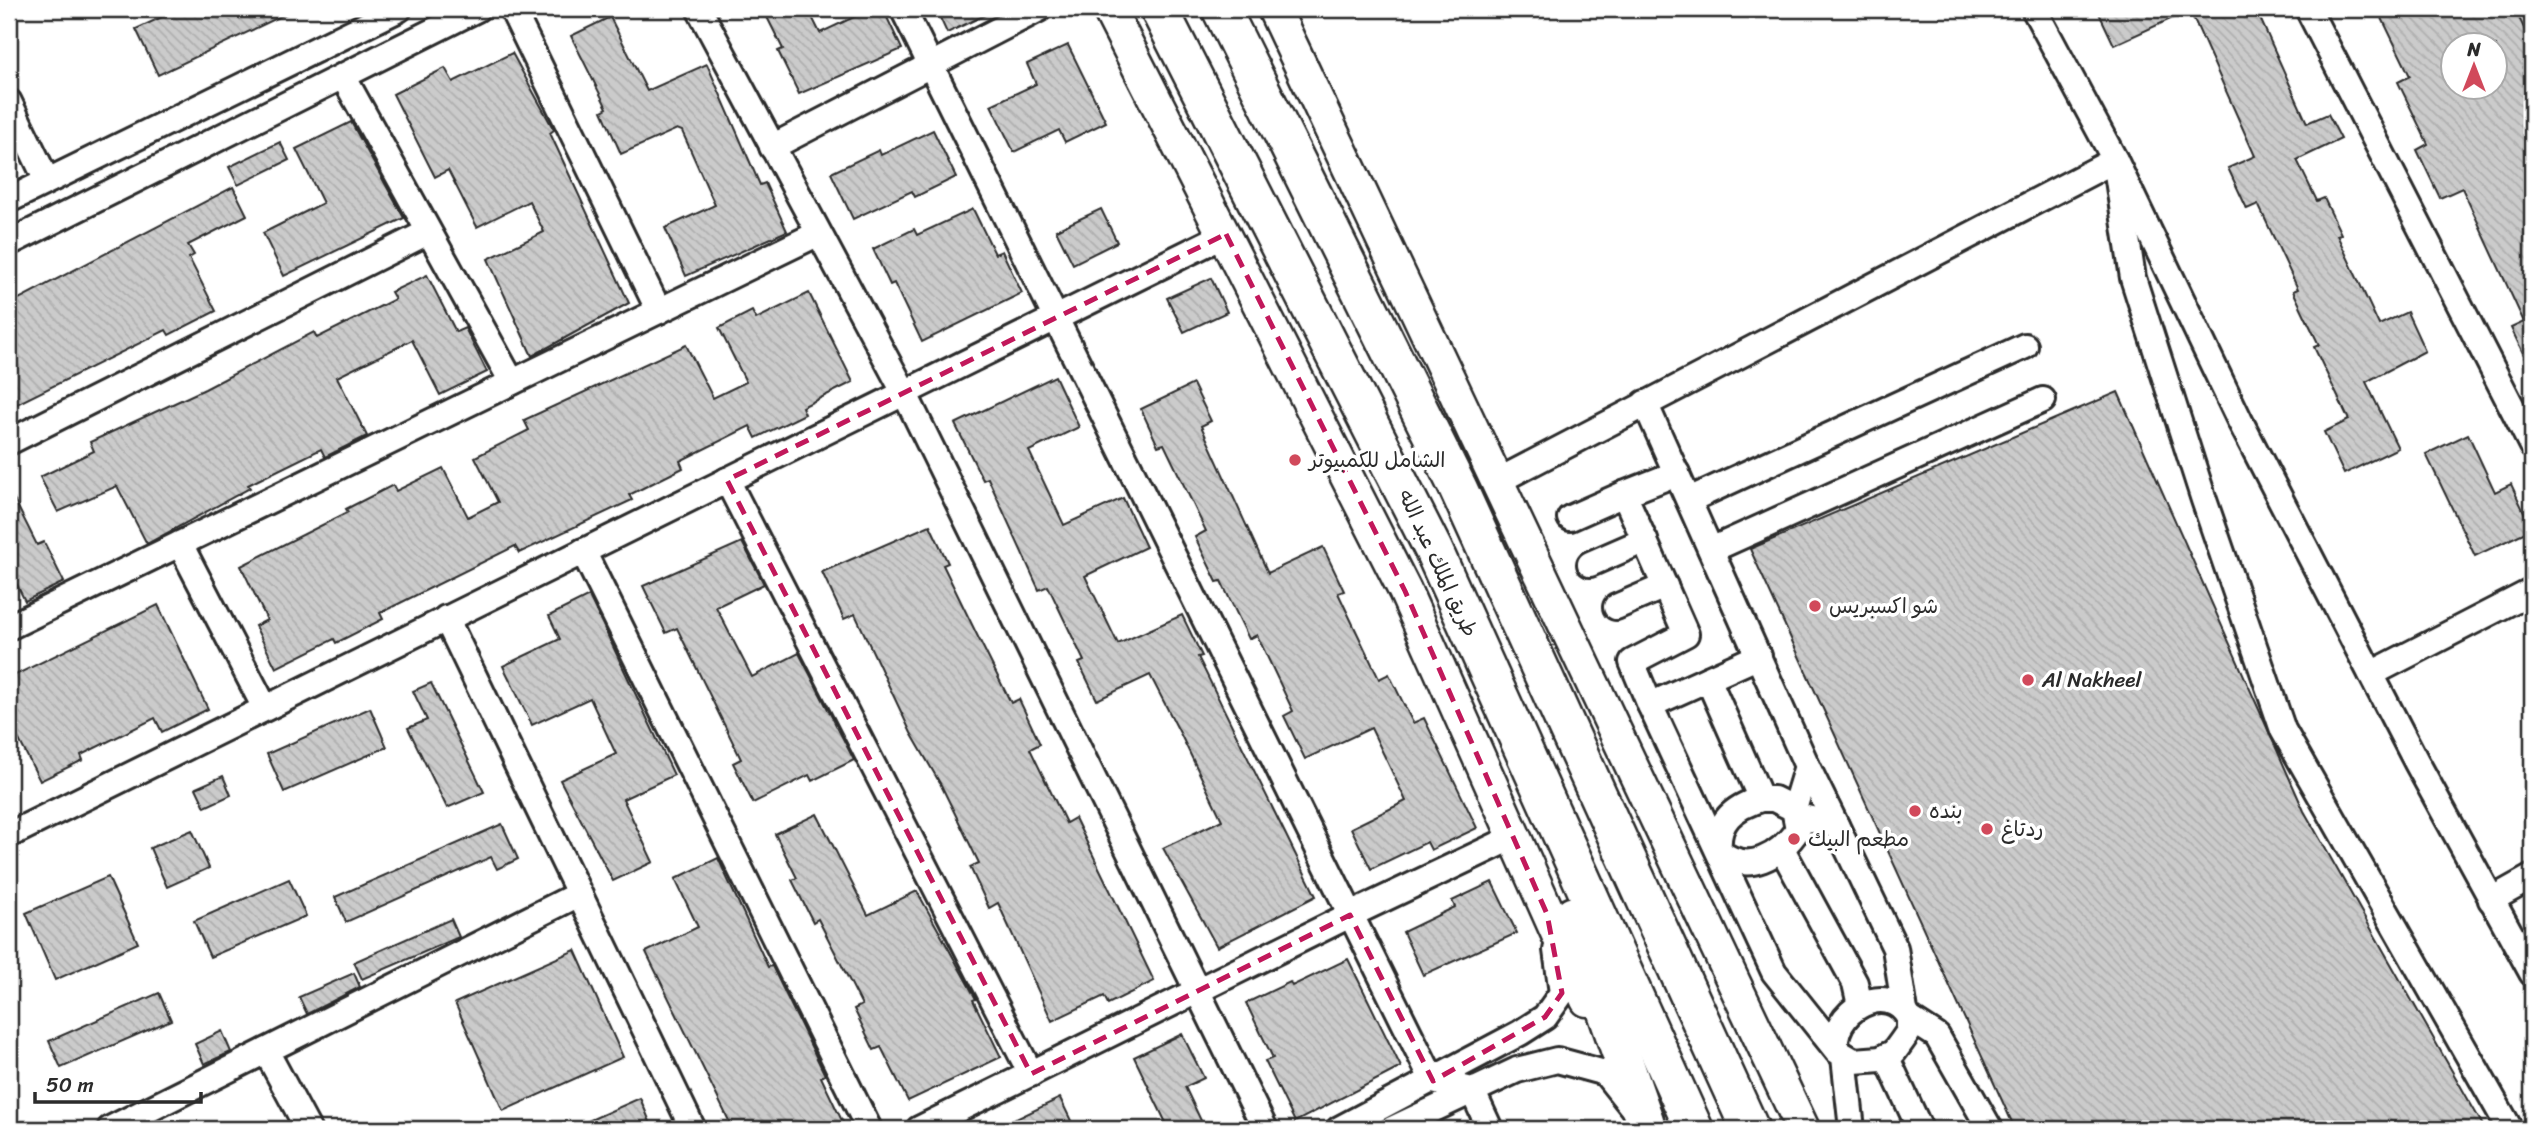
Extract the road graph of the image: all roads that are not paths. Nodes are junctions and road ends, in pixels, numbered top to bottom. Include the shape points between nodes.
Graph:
1 (398, 9) edge
2 (477, 9) edge
3 (512, 9) edge
4 (699, 9) edge
5 (904, 9) edge
6 (1039, 9) edge
7 (1109, 9) edge
8 (1159, 9) edge
9 (1221, 9) edge
10 (1227, 9) edge
11 (1274, 9) edge
12 (2034, 9) edge
13 (2308, 9) edge
14 (1244, 55) junction
15 (931, 65) junction
16 (343, 76) junction
17 (9, 102) edge
18 (772, 147) junction
19 (2115, 160) junction
20 (47, 181) junction
21 (9, 200) edge
22 (428, 232) junction
23 (817, 234) junction
24 (1226, 234) junction
25 (9, 243) edge
26 (659, 310) junction
27 (1055, 316) junction
28 (2025, 346) dead end
29 (512, 382) junction
30 (904, 391) junction
31 (2043, 400) dead end
32 (1645, 403) junction
33 (9, 442) edge
34 (2532, 446) edge
35 (1677, 472) junction
36 (727, 480) junction
37 (1498, 481) junction
38 (1624, 494) junction
39 (1689, 499) junction
40 (1570, 518) dead end
41 (1645, 540) junction
42 (180, 544) junction
43 (1433, 549) junction
44 (1711, 550) junction
45 (583, 551) junction
46 (1590, 564) dead end
47 (1665, 586) junction
48 (2532, 591) edge
49 (1616, 607) dead end
50 (446, 618) junction
51 (9, 627) edge
52 (1759, 656) junction
53 (2371, 674) junction
54 (1708, 679) junction
55 (1650, 705) junction
56 (265, 708) junction
57 (1807, 766) junction
58 (1761, 799) junction
59 (1796, 813) junction
60 (1836, 825) junction
61 (9, 835) edge
62 (1514, 837) junction
63 (1782, 849) junction
64 (1719, 851) junction
65 (2532, 877) edge
66 (579, 894) junction
67 (2491, 900) junction
68 (1547, 914) junction
69 (1350, 915) junction
70 (2532, 973) edge
71 (1198, 991) junction
72 (1860, 1005) junction
73 (1907, 1015) junction
74 (266, 1051) junction
75 (1840, 1054) junction
76 (1886, 1056) junction
77 (1031, 1074) junction
78 (1433, 1081) junction
79 (1472, 1090) junction
80 (1646, 1126) edge
81 (110, 1129) edge
82 (308, 1129) edge
83 (693, 1129) edge
84 (869, 1129) edge
85 (919, 1129) edge
86 (1265, 1129) edge
87 (1339, 1129) edge
88 (1392, 1129) edge
89 (1490, 1129) edge
90 (1694, 1129) edge
91 (1750, 1129) edge
92 (1804, 1129) edge
93 (1852, 1129) edge
94 (1920, 1129) edge
95 (1990, 1129) edge
96 (2510, 1129) edge

1 - 20 street
2 - 16 street
3 - 26 street
4 - 18 street
5 - 15 street
6 - 15 street
7 - 24 main road
8 - 43 highway, طريق الملك عبد الله
9 - 14 highway
10 - 14 highway
11 - 37 main road
12 - 19 street
13 - 34 street
14 - 91 highway via 1458,488
15 - 18 street
15 - 27 street
16 - 22 street
16 - 25 street
17 - 20 street
18 - 23 street
19 - 32 street
19 - 53 street via 2240,421
19 - 96 street via 2133,278 2283,730
20 - 21 street
22 - 29 street
22 - 33 street
23 - 26 street
23 - 30 street
24 - 27 street
24 - 62 main road via 1405,590
26 - 29 street
27 - 30 street
27 - 69 street
28 - 39 street
29 - 42 street
30 - 36 street
30 - 71 street
31 - 44 street
32 - 35 street
32 - 37 street
35 - 38 street
35 - 39 street
36 - 45 street
36 - 77 street
37 - 92 main road
38 - 40 street
38 - 41 street
39 - 44 street
41 - 46 street
41 - 47 street
42 - 51 street
42 - 56 street
43 - 80 highway via 1589,956
43 - 90 highway, طريق الملك عبد الله
44 - 52 street
45 - 50 street
45 - 84 street
47 - 49 street
47 - 55 street via 1686,634 1632,662
48 - 53 street
50 - 56 street
50 - 66 street
52 - 54 street
52 - 57 street
53 - 67 street
54 - 55 street
54 - 58 street
55 - 64 street
56 - 61 street
57 - 59 street
57 - 60 street
58 - 59 street via 1774,799
58 - 64 street via 1737,808 1728,818 1718,837
59 - 60 street
59 - 63 street via 1798,829
60 - 73 street via 1895,948
62 - 68 main road
62 - 69 street
63 - 64 street via 1757,862 1730,860
63 - 72 street via 1855,983
64 - 75 street via 1774,971
65 - 67 street
66 - 74 street
66 - 83 street
67 - 70 street
68 - 78 street via 1562,993 1545,1017
68 - 80 main road
69 - 71 street
69 - 78 street
71 - 77 street
71 - 86 street
72 - 73 street via 1885,1001
72 - 75 street via 1841,1023 1837,1034
73 - 76 street via 1909,1031
73 - 95 street via 1937,1036
74 - 81 street
74 - 82 street
75 - 76 street via 1867,1061
75 - 93 street
76 - 94 street
77 - 85 street
78 - 79 street
78 - 87 street
79 - 80 street via 1517,1070 1557,1060 1605,1073
79 - 88 street
79 - 89 street

